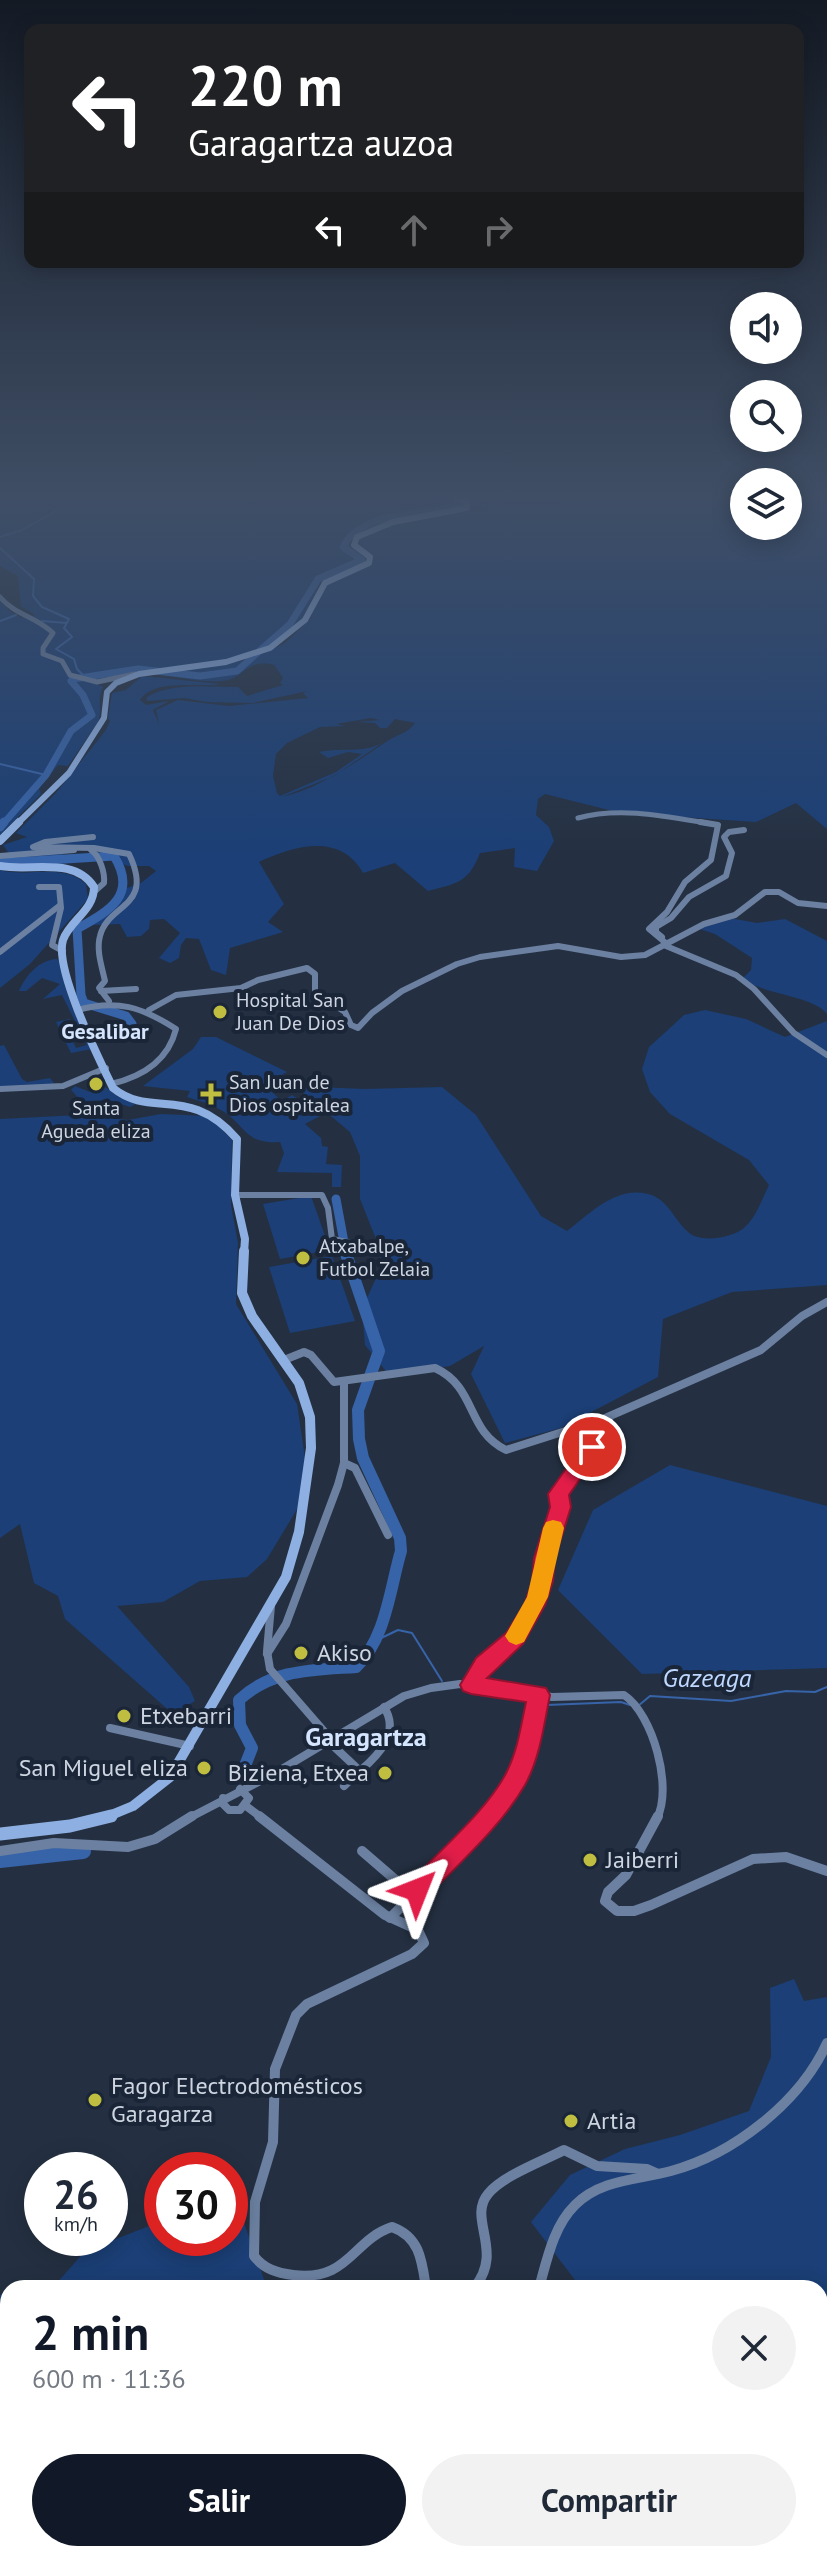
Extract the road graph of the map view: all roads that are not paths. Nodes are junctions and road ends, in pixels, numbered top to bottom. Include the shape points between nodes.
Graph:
1 (22, 617) edge
2 (307, 617) edge
3 (138, 674) junction
4 (101, 683) junction
5 (114, 685) junction
6 (105, 698) junction
7 (578, 818) dead end
8 (744, 830) dead end
9 (93, 837) dead end
10 (0, 841) edge
11 (91, 850) junction
12 (0, 856) edge
13 (1, 866) edge
14 (39, 887) dead end
15 (95, 891) junction
16 (59, 906) junction
17 (827, 906) edge
18 (668, 944) junction
19 (63, 951) junction
20 (0, 952) edge
21 (136, 989) dead end
22 (100, 990) junction
23 (109, 1001) junction
24 (81, 1008) junction
25 (149, 1010) junction
26 (827, 1055) edge
27 (106, 1068) junction
28 (111, 1084) junction
29 (0, 1089) edge
30 (235, 1195) junction
31 (367, 1251) dead end
32 (827, 1302) edge
33 (284, 1360) junction
34 (344, 1382) junction
35 (611, 1415) junction
36 (344, 1463) junction
37 (388, 1535) dead end
38 (271, 1606) junction
39 (267, 1654) junction
40 (471, 1685) junction
41 (538, 1695) junction
42 (384, 1707) junction
43 (110, 1728) dead end
44 (329, 1740) junction
45 (190, 1746) junction
46 (360, 1771) junction
47 (344, 1786) dead end
48 (240, 1789) junction
49 (223, 1798) junction
50 (246, 1806) junction
51 (0, 1834) edge
52 (0, 1851) edge
53 (362, 1851) dead end
54 (827, 1871) edge
55 (413, 1895) junction
56 (390, 1918) junction
57 (827, 2043) edge
58 (656, 2173) junction
59 (424, 2280) edge
60 (482, 2280) edge
61 (541, 2280) edge

1 - 4 street via 53,633 43,654 62,661 76,678
2 - 3 main road via 284,640 246,658
3 - 4 street
3 - 5 main road
4 - 5 street
4 - 6 street
5 - 6 main road
6 - 10 main road via 104,718 73,767
7 - 18 street via 596,813 658,815 718,825 711,860 685,882 649,929
8 - 18 street via 724,837 732,853 726,876 689,897 656,928
9 - 11 street via 33,847
11 - 12 street
11 - 15 street via 105,875
11 - 22 street via 129,854 138,881 131,900 100,934 105,981
13 - 15 main road via 75,872 90,880
14 - 16 street via 60,887
15 - 19 main road via 65,933
16 - 19 street via 52,945
16 - 20 street
17 - 18 street via 765,892 735,915 704,924
18 - 25 street via 645,955 542,946 457,964 402,991 358,1028 345,1012 315,993 315,974 307,968 241,988 176,995
18 - 26 street via 745,982 798,1039
19 - 24 main road
21 - 22 street
22 - 23 street
23 - 24 street
23 - 25 street
24 - 27 main road
25 - 28 street via 176,1029 174,1044 130,1081
27 - 28 main road
27 - 29 street via 63,1086
28 - 30 main road via 124,1096 187,1104 219,1118 237,1139
30 - 31 street via 322,1195 330,1235
30 - 33 main road via 245,1239 242,1293
32 - 35 street via 761,1350
33 - 34 street via 304,1352 327,1377
33 - 38 main road via 306,1401 311,1448 293,1559
34 - 35 street via 435,1368 446,1371 459,1380 484,1437 493,1447 506,1450
34 - 36 street
35 - 40 street via 559,1494 535,1605 515,1638 484,1664
36 - 37 street via 355,1468
36 - 39 street via 286,1624
38 - 39 street
38 - 45 main road
39 - 44 street via 275,1676
40 - 41 street
40 - 42 street via 431,1688
41 - 54 street via 624,1695 647,1722 660,1765 664,1805 626,1875 608,1892 605,1901 610,1908 619,1912 647,1905 716,1871 773,1855
41 - 55 street via 516,1778 491,1813
42 - 44 street
42 - 46 street via 391,1718 389,1735
43 - 45 street
44 - 46 street
44 - 48 street
45 - 51 main road via 157,1792 125,1813 102,1822
46 - 47 street
48 - 49 street
48 - 50 street via 249,1796
49 - 50 street via 232,1811
49 - 52 street via 155,1839 128,1847 54,1843
50 - 56 street
53 - 55 street
55 - 56 street
56 - 59 street via 418,1930 422,1948 307,2004 296,2015 275,2069 273,2142 255,2202 254,2256 274,2271 318,2276 343,2266 392,2227 415,2240
57 - 58 street via 808,2078 780,2107 695,2164
58 - 60 street via 597,2166 564,2150 495,2186 480,2204 490,2258
58 - 61 street via 594,2191 576,2204 555,2235

